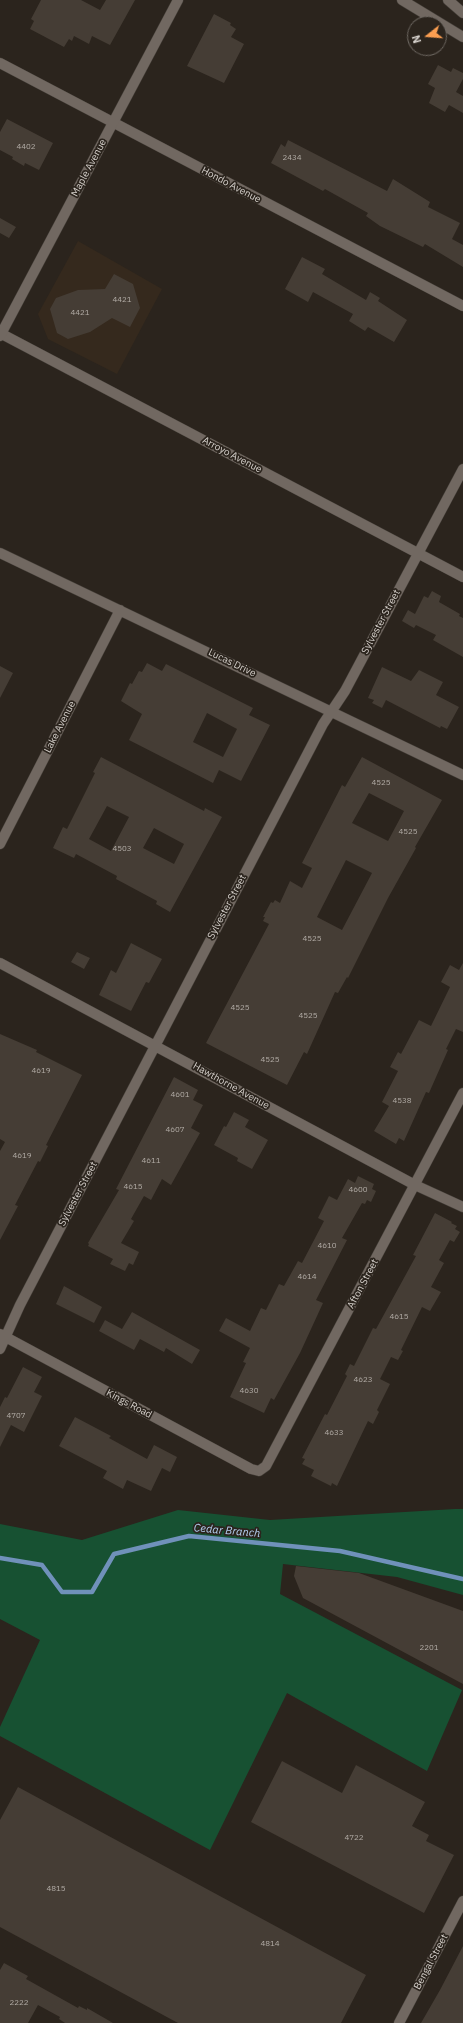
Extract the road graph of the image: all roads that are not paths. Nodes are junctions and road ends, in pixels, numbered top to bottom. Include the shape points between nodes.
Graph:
1 (178, 0) edge
2 (402, 0) edge
3 (448, 0) edge
4 (463, 13) edge
5 (463, 37) edge
6 (0, 63) edge
7 (113, 123) junction
8 (463, 306) edge
9 (0, 335) edge
10 (463, 469) edge
11 (0, 552) edge
12 (418, 553) junction
13 (463, 577) edge
14 (120, 610) junction
15 (331, 711) junction
16 (463, 775) edge
17 (0, 844) edge
18 (0, 963) edge
19 (155, 1045) junction
20 (463, 1093) edge
21 (415, 1185) junction
22 (463, 1207) edge
23 (3, 1335) edge
24 (0, 1349) edge
25 (259, 1471) joint
26 (463, 1901) edge
27 (459, 1919) edge
28 (399, 2023) edge

1 - 7 street, Maple Avenue
2 - 5 street
3 - 4 street
6 - 7 street, Hondo Avenue
7 - 8 street, Hondo Avenue
7 - 9 street, Maple Avenue
9 - 12 street, Arroyo Avenue
10 - 12 street, Sylvester Street
11 - 14 street, Lucas Drive
12 - 13 street, Arroyo Avenue
12 - 15 street, Sylvester Street via 345,691
14 - 15 street, Lucas Drive
14 - 17 street, Lake Avenue
15 - 16 street, Lucas Drive
15 - 19 street, Sylvester Street
18 - 19 street, Hawthorne Avenue
19 - 21 street, Hawthorne Avenue
19 - 23 street, Sylvester Street
20 - 21 street, Afton Street
21 - 22 street, Hawthorne Avenue
21 - 25 street, Afton Street via 266,1466
23 - 24 street, Sylvester Street
23 - 25 street, Kings Road via 251,1470
26 - 27 street, Bengal Street
27 - 28 street, Bengal Street

